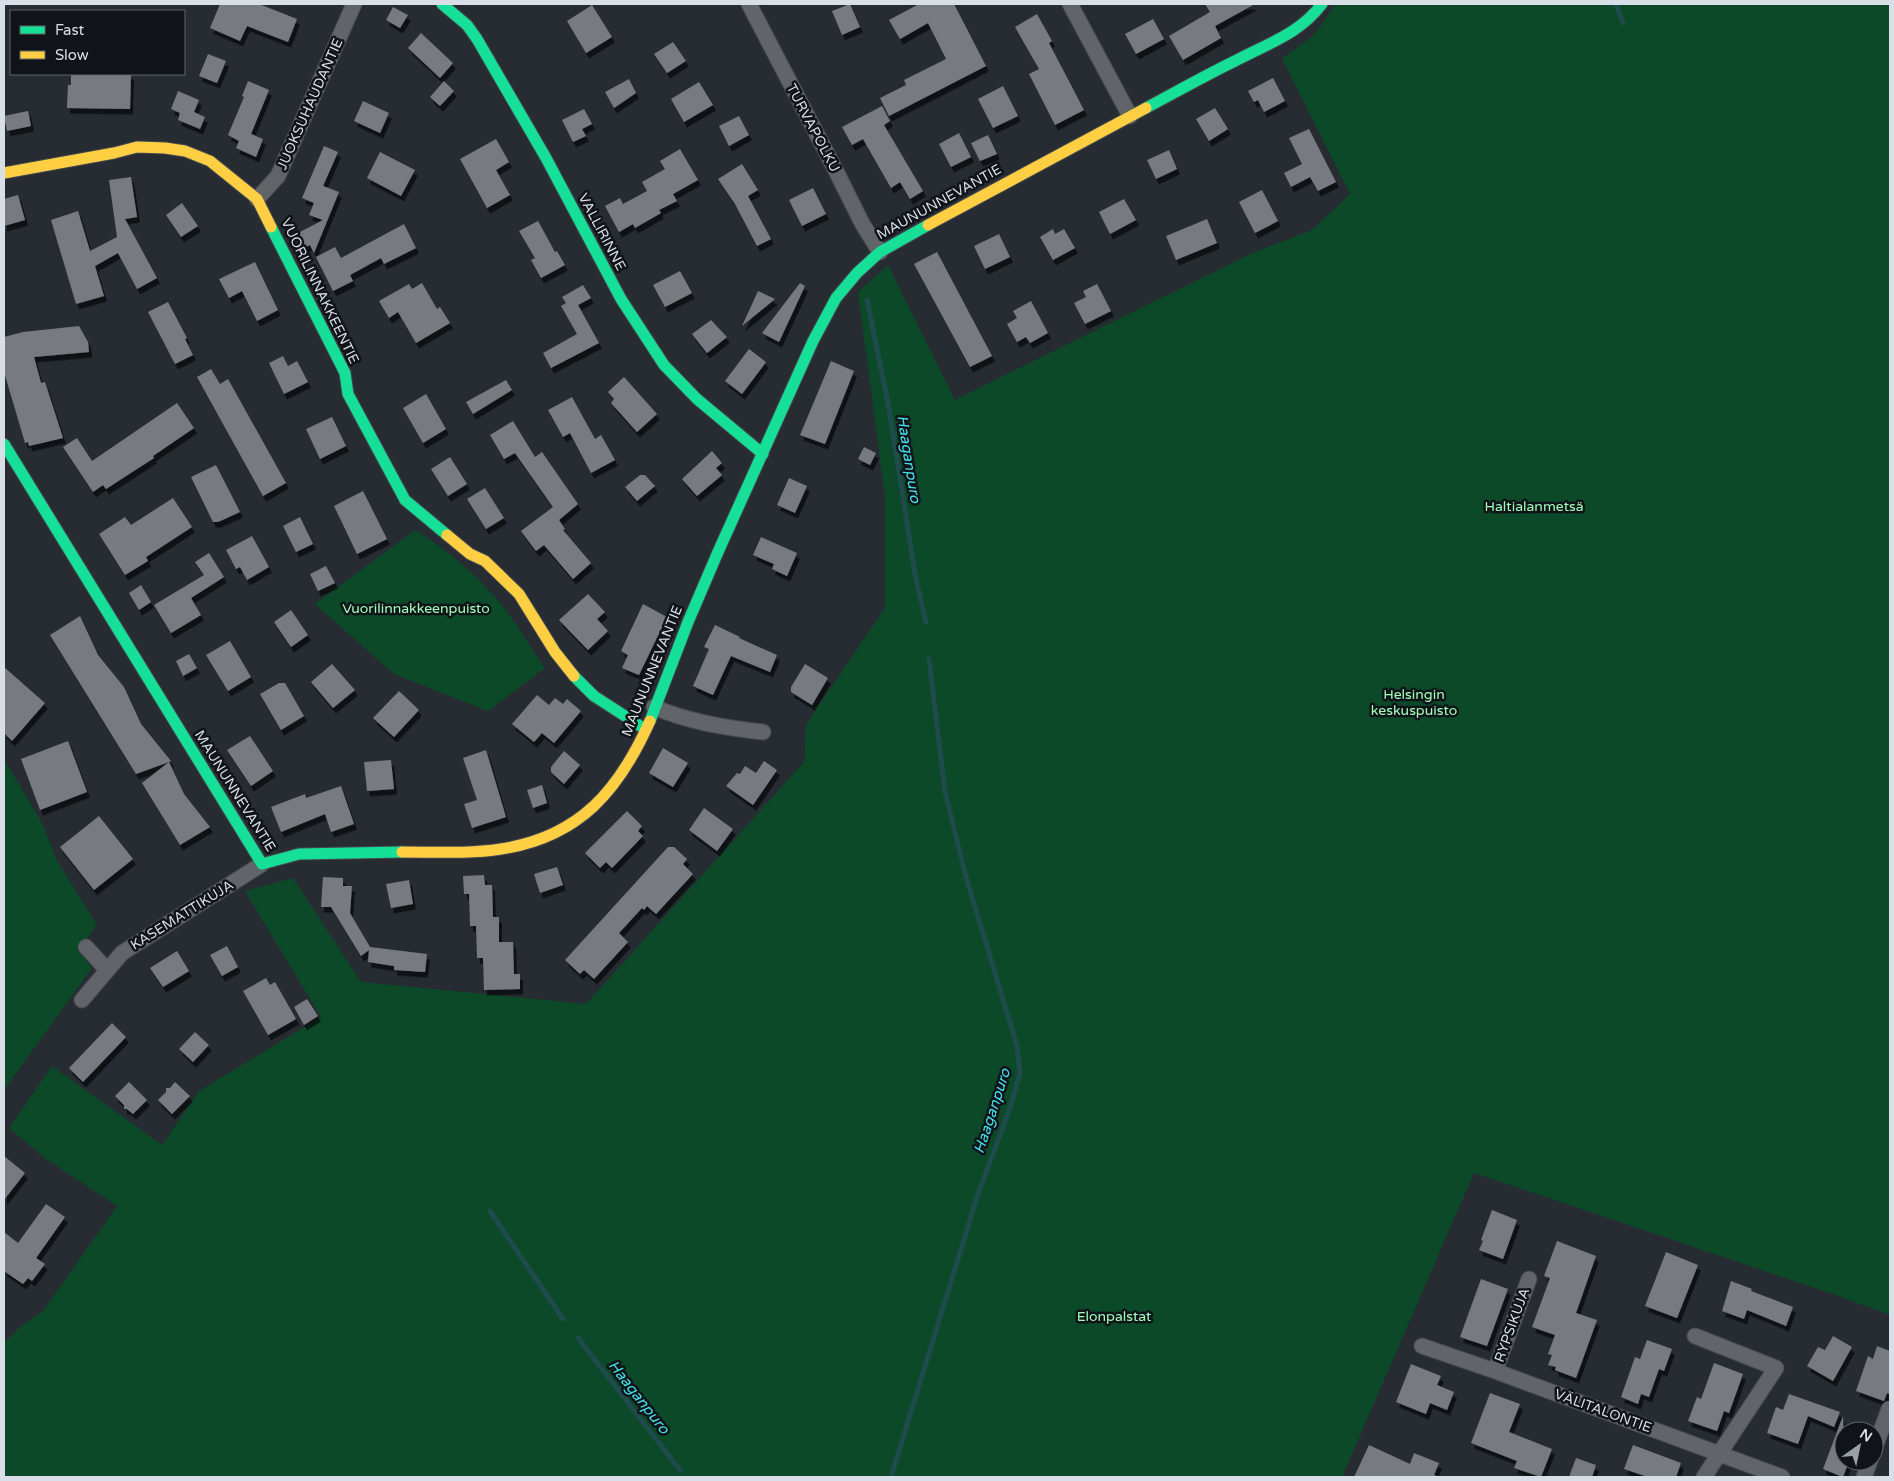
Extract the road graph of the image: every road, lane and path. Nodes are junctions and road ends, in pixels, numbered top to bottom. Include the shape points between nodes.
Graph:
1 (354, 4) edge
2 (442, 4) edge
3 (749, 4) edge
4 (1070, 4) edge
5 (1322, 4) edge
6 (1130, 116) junction
7 (4, 173) edge
8 (257, 198) junction
9 (880, 252) junction
10 (4, 444) edge
11 (763, 454) junction
12 (654, 707) junction
13 (645, 729) junction
14 (763, 732) dead end
15 (262, 864) junction
16 (86, 947) dead end
17 (106, 970) junction
18 (82, 1000) dead end
19 (1529, 1279) dead end
20 (1695, 1336) dead end
21 (1422, 1346) dead end
22 (1495, 1371) junction
23 (1889, 1409) dead end
24 (1884, 1423) edge
25 (1719, 1454) junction
26 (1704, 1477) edge
27 (1782, 1477) edge

1 - 8 street, JUOKSUHAUDANTIE via 278,176
2 - 11 street, VALLIRINNE via 467,25 477,39 546,158 621,299 664,365 685,389
3 - 9 street, TURVAPOLKU
4 - 6 street
5 - 6 street, MAUNUNNEVANTIE via 1305,25 1277,42
6 - 9 street, MAUNUNNEVANTIE
7 - 8 street, VUORILINNAKKEENTIE via 137,147 165,148 185,151 210,161
8 - 13 street, VUORILINNAKKEENTIE via 345,373 348,394 405,500 470,554 485,561 519,594 578,681 594,696
9 - 11 street, MAUNUNNEVANTIE via 836,298 813,341
10 - 15 street, MAUNUNNEVANTIE
11 - 12 street, MAUNUNNEVANTIE
12 - 13 street, MAUNUNNEVANTIE
12 - 14 street via 681,716
13 - 15 street, MAUNUNNEVANTIE via 622,775 604,798 578,819 535,842 510,849 484,851 299,854
15 - 17 street, KASEMATTIKUJA via 122,953
16 - 17 street
17 - 18 street, KASEMATTIKUJA
19 - 22 street, RYPSIKUJA
20 - 25 street via 1776,1368
21 - 22 street, VÄLITALONTIE
22 - 25 street, VÄLITALONTIE
23 - 24 street
25 - 26 street
25 - 27 street, VÄLITALONTIE

